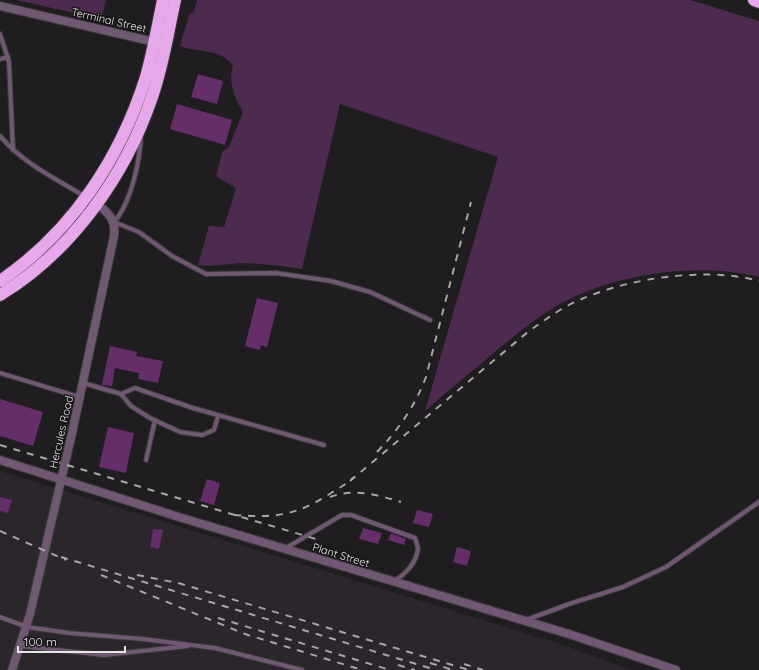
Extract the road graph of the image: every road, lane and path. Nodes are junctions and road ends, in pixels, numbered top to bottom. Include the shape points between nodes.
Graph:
1 (163, 0) edge
2 (175, 0) edge
3 (754, 0) edge
4 (759, 2) edge
5 (0, 6) edge
6 (0, 34) edge
7 (160, 43) junction
8 (8, 57) junction
9 (0, 59) edge
10 (142, 124) junction
11 (0, 136) edge
12 (13, 150) junction
13 (92, 200) junction
14 (114, 222) junction
15 (0, 281) edge
16 (0, 295) edge
17 (430, 320) dead end
18 (0, 373) edge
19 (83, 383) junction
20 (121, 394) junction
21 (80, 397) junction
22 (218, 416) junction
23 (154, 420) junction
24 (324, 444) dead end
25 (0, 460) edge
26 (146, 460) dead end
27 (61, 480) junction
28 (759, 502) edge
29 (284, 550) junction
30 (392, 582) junction
31 (0, 617) edge
32 (524, 621) junction
33 (27, 627) junction
34 (198, 645) junction
35 (19, 646) junction
36 (12, 670) edge
37 (302, 670) edge
38 (676, 670) edge

1 - 7 highway
2 - 7 highway
3 - 4 highway
5 - 7 street, Terminal Street
6 - 8 lane
7 - 10 highway via 152,96
7 - 13 highway via 127,128
8 - 9 lane
8 - 12 lane
10 - 13 highway via 120,168
10 - 14 lane via 138,161 122,214
11 - 12 lane
12 - 13 lane via 28,163
13 - 14 street via 107,211
13 - 15 highway via 32,257
13 - 16 highway via 67,239 46,260
14 - 17 lane via 139,232 172,256 206,274 276,272 331,281 370,292
14 - 19 street, Hercules Road via 114,236
18 - 21 lane
19 - 20 lane
19 - 21 street, Hercules Road
20 - 22 lane via 135,388
20 - 23 lane via 131,406
21 - 27 street, Hercules Road
22 - 23 lane via 214,430 202,435 180,432
22 - 24 lane
23 - 26 lane
25 - 27 street, Plant Street
27 - 29 street, Plant Street
27 - 33 street, Hercules Road
28 - 32 lane via 666,567 623,587
29 - 30 street, Plant Street
29 - 30 lane via 337,516 351,515 415,538 418,548 413,564 408,571
30 - 32 street, Plant Street
31 - 33 lane
32 - 38 street, Plant Street
33 - 34 lane
33 - 35 street, Hercules Road
34 - 35 lane via 104,655
34 - 37 lane via 244,654
35 - 36 street, Hercules Road

